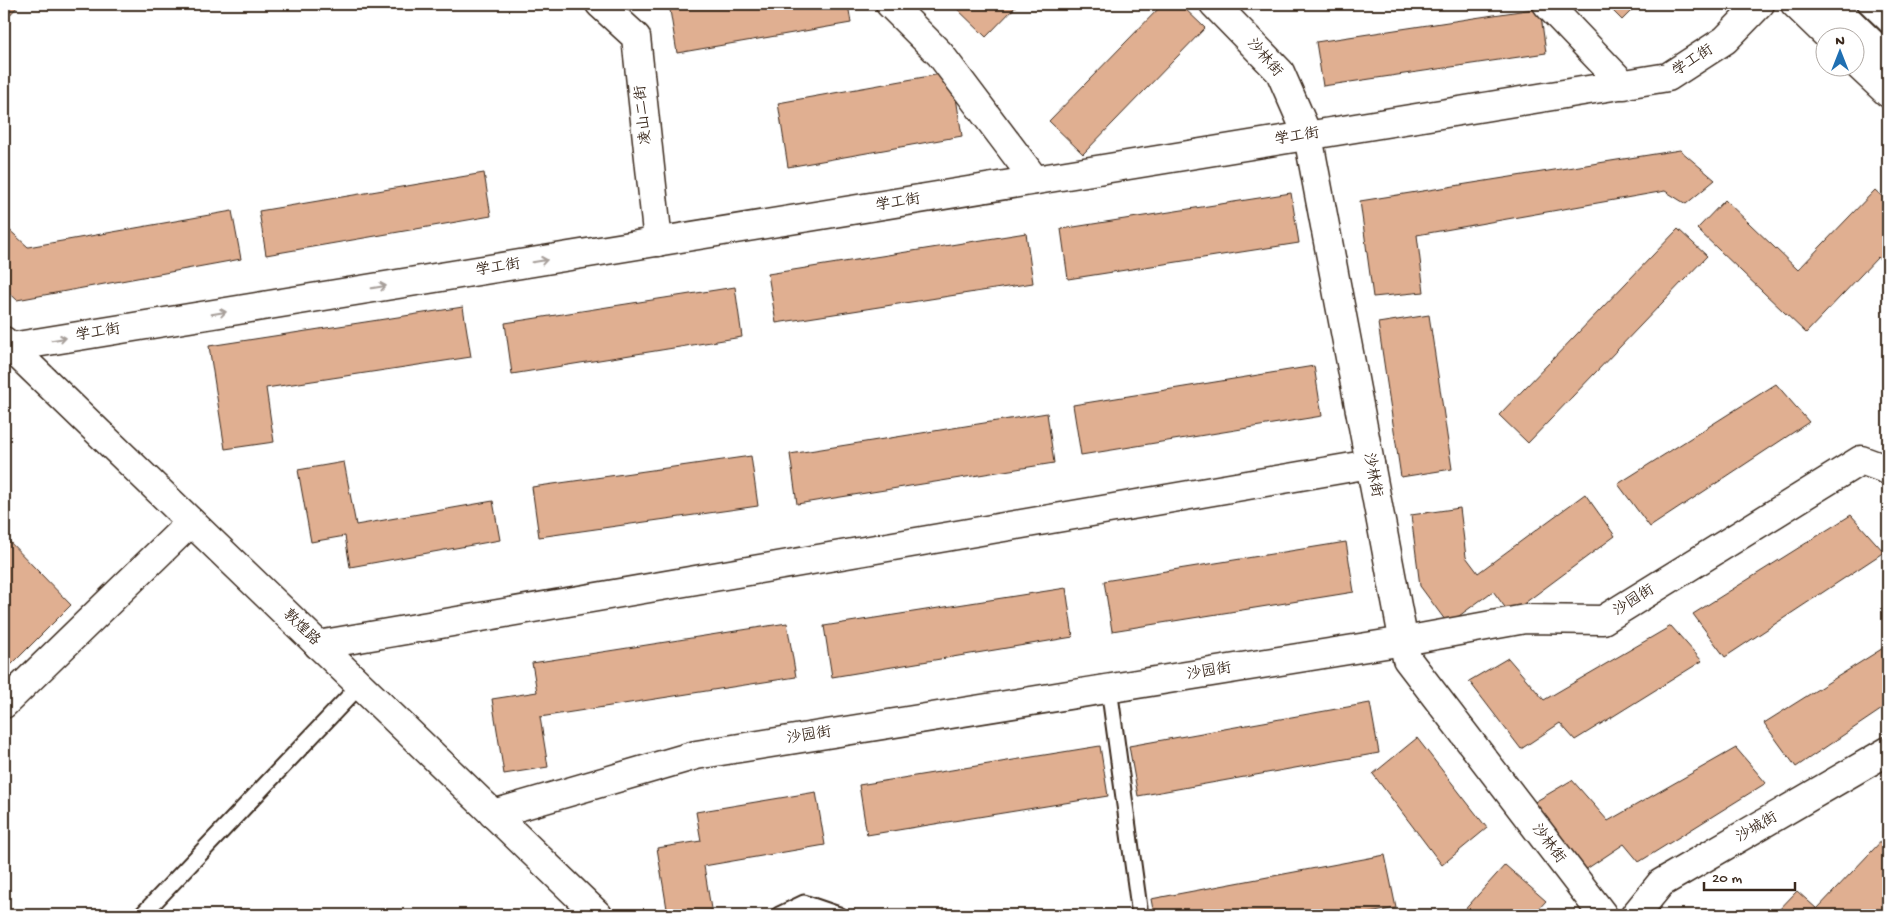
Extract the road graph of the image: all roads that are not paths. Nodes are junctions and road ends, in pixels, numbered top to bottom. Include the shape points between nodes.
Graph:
1 (600, 4) edge
2 (890, 4) edge
3 (1214, 4) edge
4 (1547, 4) edge
5 (1760, 4) edge
6 (1795, 4) edge
7 (1831, 4) edge
8 (1865, 4) edge
9 (1882, 4) edge
10 (1888, 10) edge
11 (1888, 26) edge
12 (1820, 28) edge
13 (1888, 59) edge
14 (1864, 70) edge
15 (1624, 85) junction
16 (1888, 93) edge
17 (1308, 136) junction
18 (1036, 180) junction
19 (658, 242) junction
20 (7, 344) edge
21 (1370, 464) junction
22 (1888, 470) edge
23 (191, 522) junction
24 (1404, 640) junction
25 (318, 645) junction
26 (360, 685) junction
27 (1109, 688) junction
28 (4, 704) edge
29 (1888, 751) edge
30 (493, 814) junction
31 (142, 915) edge
32 (598, 915) edge
33 (779, 915) edge
34 (839, 915) edge
35 (1140, 915) edge
36 (1603, 915) edge
37 (1634, 915) edge

1 - 19 main road, 凌山二街 via 636,37
2 - 18 main road via 940,54
3 - 17 main road, 沙林街 via 1280,72
4 - 15 main road
5 - 15 main road, 学工街 via 1725,40 1668,78
6 - 12 main road
7 - 13 main road
8 - 11 lane
9 - 10 lane
14 - 16 main road
15 - 17 main road, 学工街
17 - 18 main road, 学工街
17 - 21 main road, 沙林街
18 - 19 main road, 学工街
20 -> 19 main road, 学工街
20 - 23 main road, 敦煌路
21 - 24 main road, 沙林街
21 - 25 main road
22 - 24 main road, 沙园街 via 1861,460 1603,620 1525,619
23 - 25 main road, 敦煌路
23 - 28 main road
24 - 27 main road, 沙园街
24 - 36 main road, 沙林街 via 1408,659
25 - 26 main road, 敦煌路
26 - 30 main road, 敦煌路
26 - 31 lane
27 - 30 main road, 沙园街 via 696,755
27 - 35 lane
29 - 37 main road, 沙城街 via 1661,883
30 - 32 main road, 敦煌路
33 - 34 lane via 804,903

